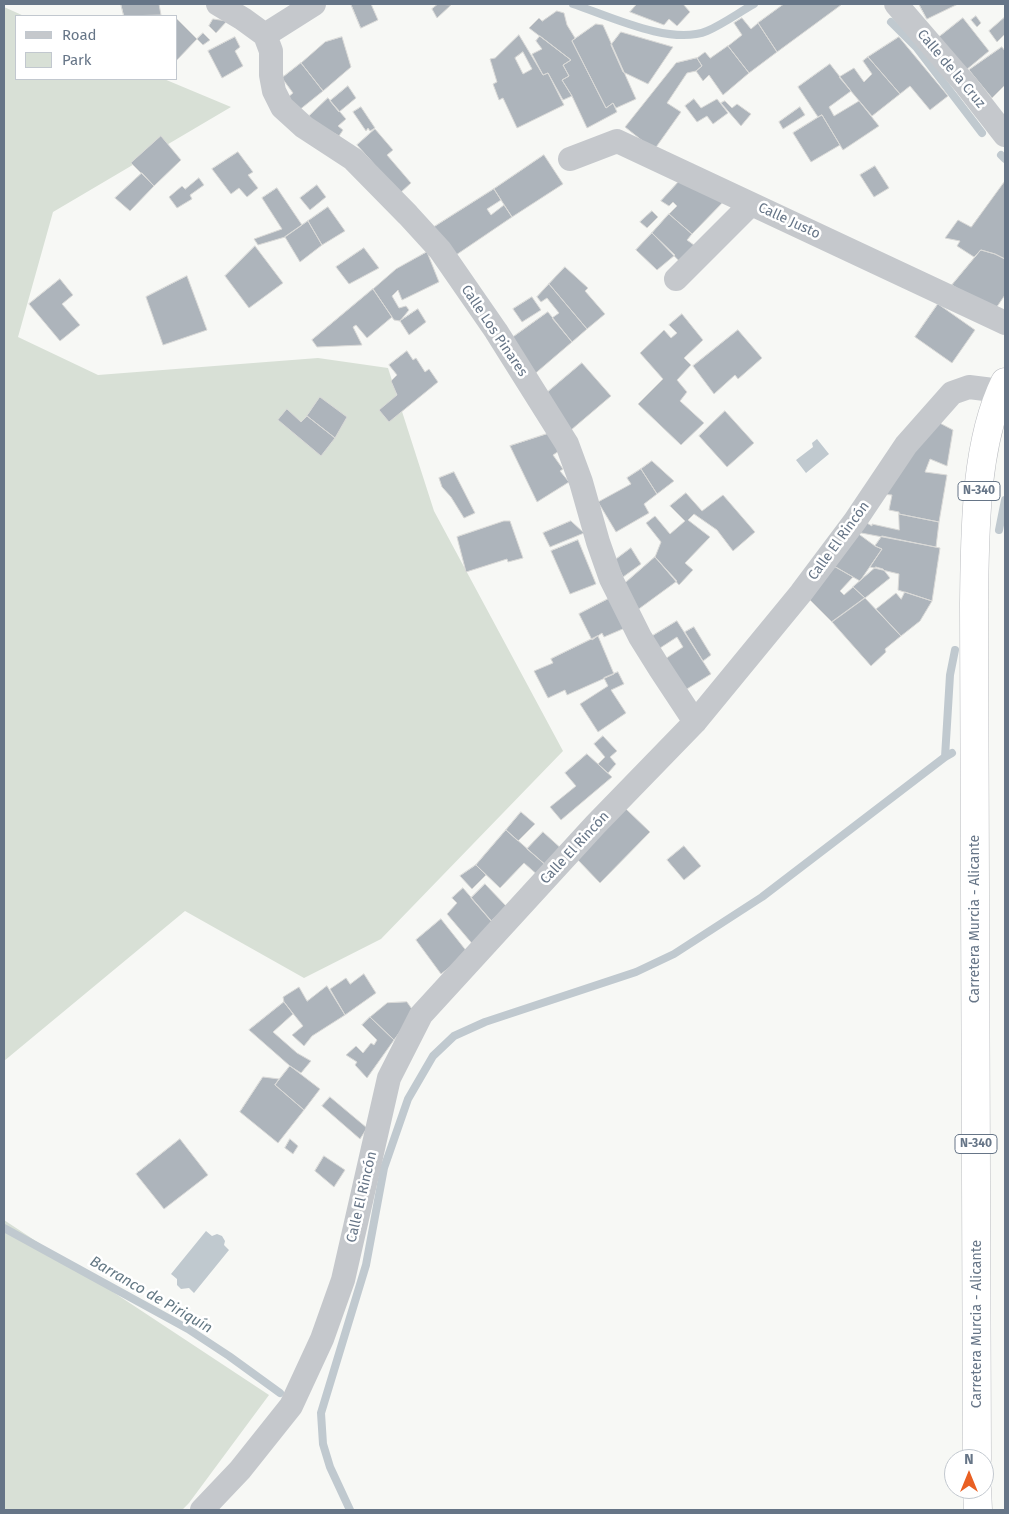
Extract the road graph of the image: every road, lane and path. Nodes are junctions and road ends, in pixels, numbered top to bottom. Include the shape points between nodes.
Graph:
1 (218, 4) edge
2 (314, 4) edge
3 (896, 4) edge
4 (264, 35) junction
5 (1005, 136) edge
6 (570, 159) dead end
7 (750, 204) junction
8 (676, 279) dead end
9 (1005, 323) edge
10 (1003, 387) edge
11 (696, 722) junction
12 (977, 1449) edge
13 (202, 1510) edge

1 - 4 street
2 - 4 street
3 - 5 street, Calle de la Cruz
4 - 11 street, Calle Los Pinares via 271,51 274,91 282,107 304,127 353,159 440,250 538,395 567,444 611,578 640,637
6 - 7 street, Calle Justo via 617,141
7 - 8 street
7 - 9 street, Calle Justo
10 - 11 street, Calle El Rincón via 969,387 952,393 906,445 801,593
10 - 12 highway, Carretera Murcia - Alicante / N-340 via 990,423 975,532
11 - 13 street, Calle El Rincón via 421,1015 389,1078 343,1280 322,1338 291,1406 240,1470

